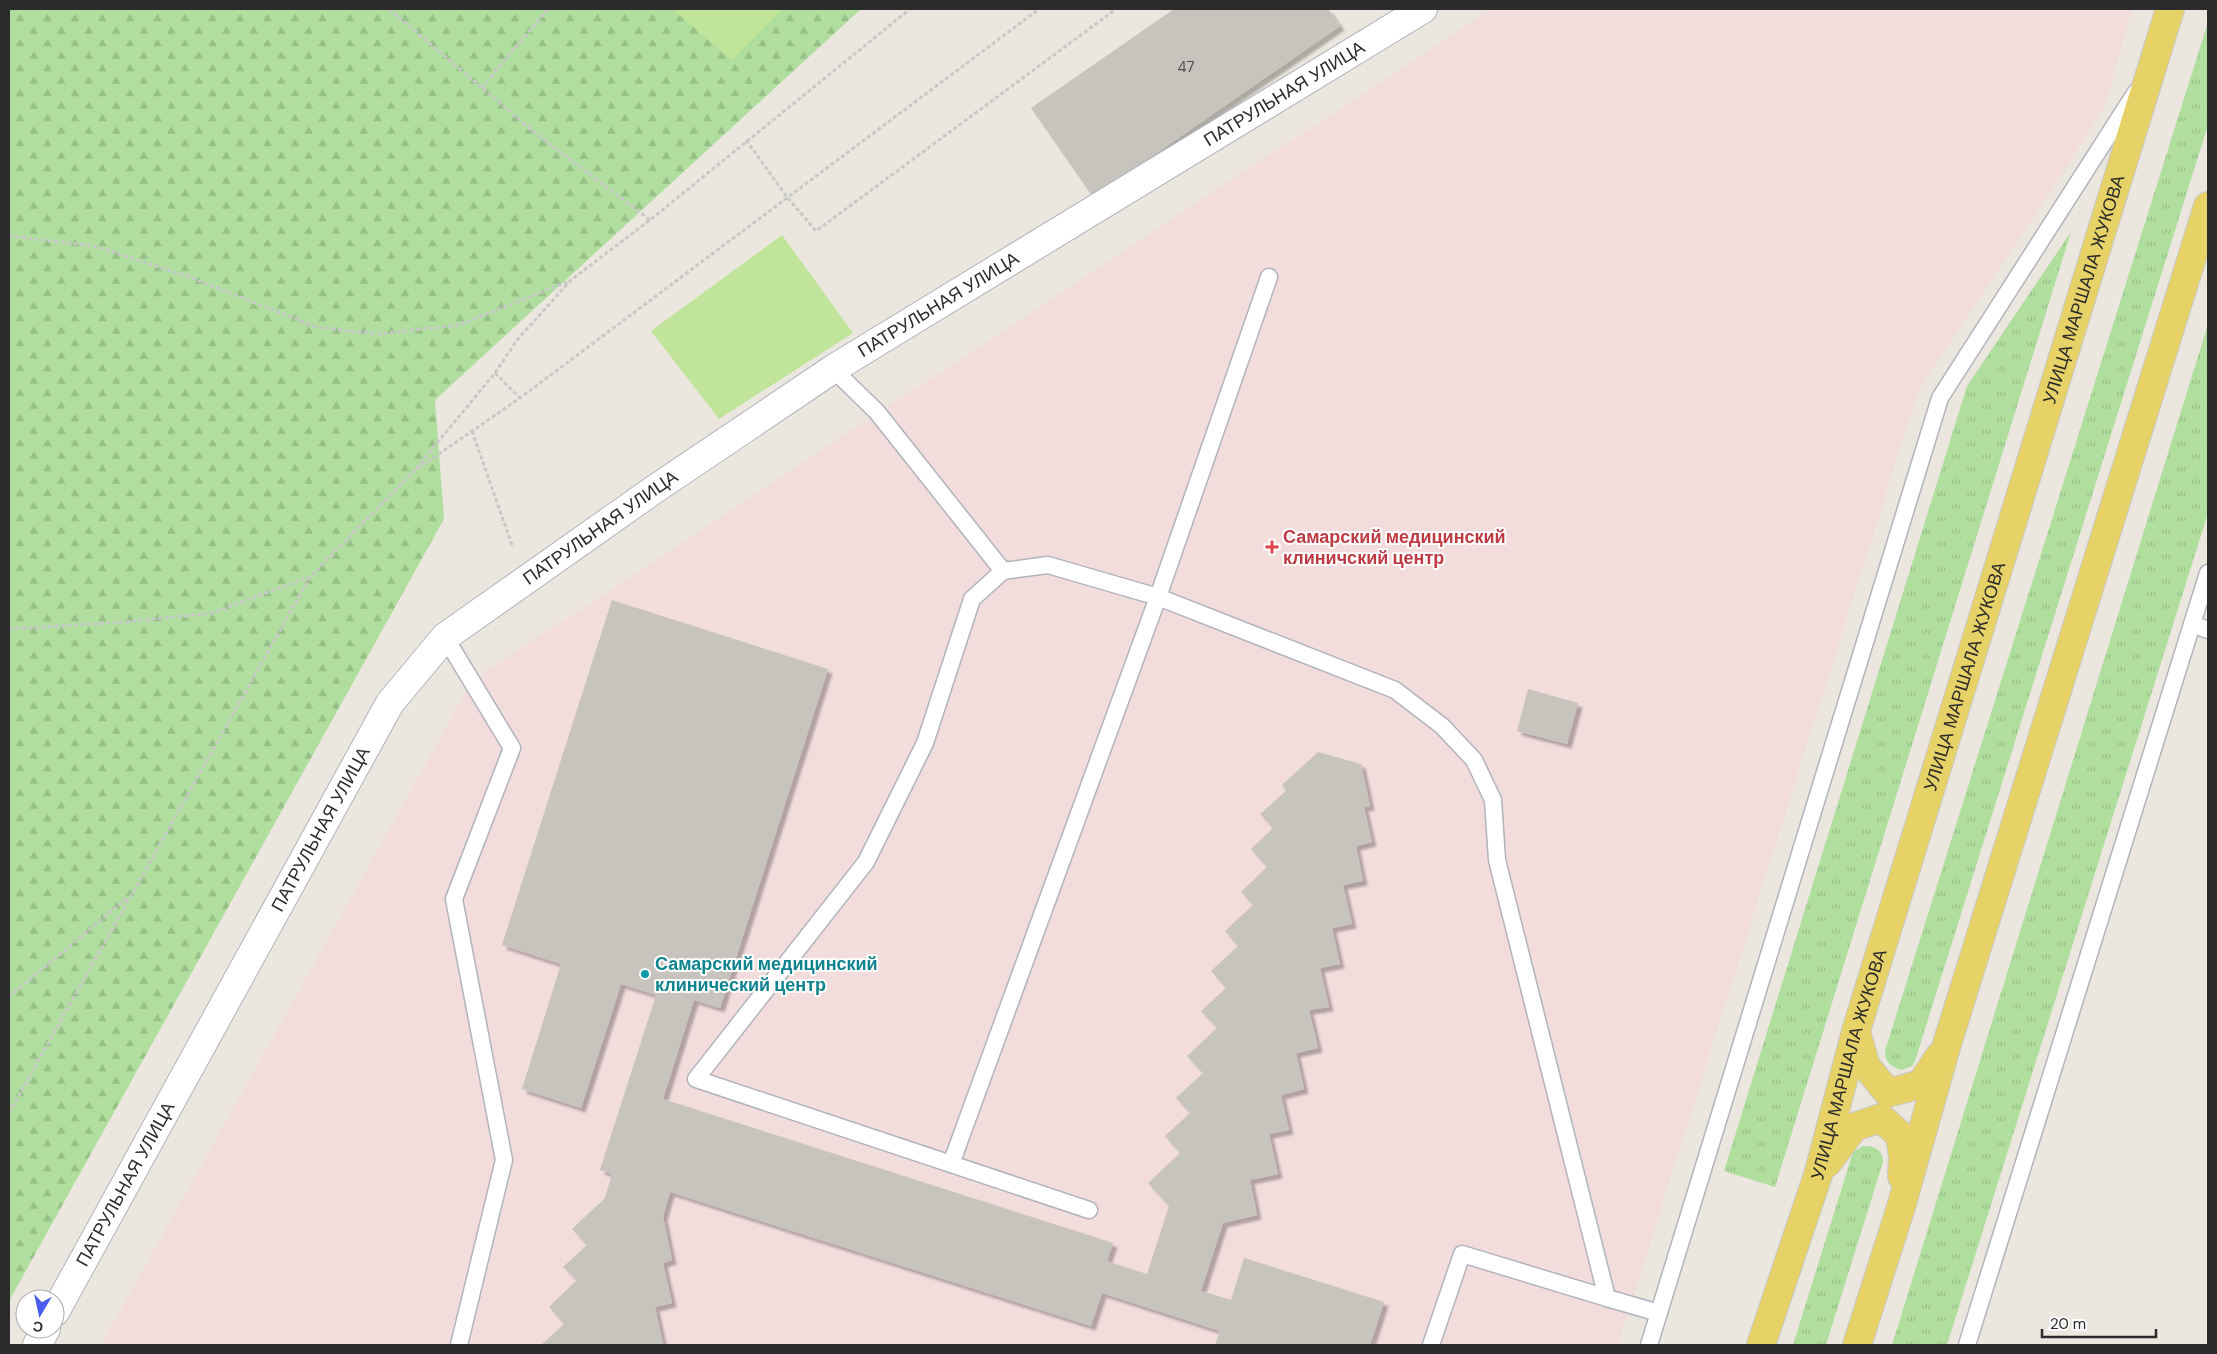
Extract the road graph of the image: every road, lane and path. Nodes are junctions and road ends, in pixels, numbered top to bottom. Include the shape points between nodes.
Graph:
1 (389, 9) edge
2 (548, 9) edge
3 (910, 9) edge
4 (1040, 9) edge
5 (1116, 9) edge
6 (1423, 9) edge
7 (2170, 9) edge
8 (2154, 65) junction
9 (482, 87) junction
10 (746, 140) junction
11 (787, 197) junction
12 (2208, 206) edge
13 (650, 220) junction
14 (9, 236) edge
15 (1269, 277) dead end
16 (571, 280) junction
17 (833, 369) junction
18 (495, 373) junction
19 (520, 398) junction
20 (472, 431) junction
21 (413, 472) junction
22 (1003, 571) junction
23 (2208, 573) edge
24 (310, 577) junction
25 (525, 581) junction
26 (1158, 597) junction
27 (2192, 624) junction
28 (9, 629) edge
29 (2208, 630) edge
30 (445, 637) junction
31 (129, 896) junction
32 (9, 996) edge
33 (1856, 1031) junction
34 (1947, 1044) junction
35 (9, 1114) edge
36 (951, 1164) junction
37 (1818, 1175) junction
38 (1901, 1208) junction
39 (1089, 1210) dead end
40 (65, 1294) edge
41 (1607, 1298) junction
42 (1659, 1313) junction
43 (459, 1345) edge
44 (1431, 1345) edge
45 (1649, 1345) edge
46 (1761, 1345) edge
47 (1857, 1345) edge
48 (1967, 1345) edge

1 - 9 path
2 - 9 path
3 - 10 path
4 - 11 path
5 - 11 path via 816,231
6 - 17 street, ПАТРУЛЬНАЯ УЛИЦА
7 - 8 main road, УЛИЦА МАРШАЛА ЖУКОВА
8 - 33 main road, УЛИЦА МАРШАЛА ЖУКОВА
8 - 42 lane via 1940,398
9 - 13 path via 534,132
10 - 11 path
10 - 13 path
11 - 19 path
12 - 34 main road
13 - 16 path
14 - 16 path via 94,246 187,276 316,327 378,334 459,325
15 - 26 lane
16 - 18 path via 518,339
17 - 22 lane via 883,420
17 - 25 street, ПАТРУЛЬНАЯ УЛИЦА
18 - 19 path
18 - 21 path
19 - 20 path
20 - 21 path
20 - 25 path
21 - 24 path
22 - 26 lane via 1048,565
22 - 36 lane via 972,599 925,743 866,862 696,1079
23 - 27 lane
24 - 28 path via 212,613
24 - 31 path
25 - 30 street, ПАТРУЛЬНАЯ УЛИЦА
26 - 36 lane
26 - 41 lane via 1395,690 1442,726 1474,760 1493,800 1497,860
27 - 29 lane
27 - 48 lane
30 - 40 street, ПАТРУЛЬНАЯ УЛИЦА via 390,703
30 - 43 lane via 512,748 454,898 504,1160
31 - 32 path
31 - 35 path
33 - 34 main road via 1866,1066 1888,1093 1921,1084
33 - 37 main road, УЛИЦА МАРШАЛА ЖУКОВА
34 - 38 main road
36 - 39 lane
37 - 38 main road via 1854,1127 1881,1118 1900,1135 1903,1158
37 - 46 main road, УЛИЦА МАРШАЛА ЖУКОВА
38 - 47 main road
41 - 42 lane
41 - 44 lane via 1462,1254
42 - 45 lane

